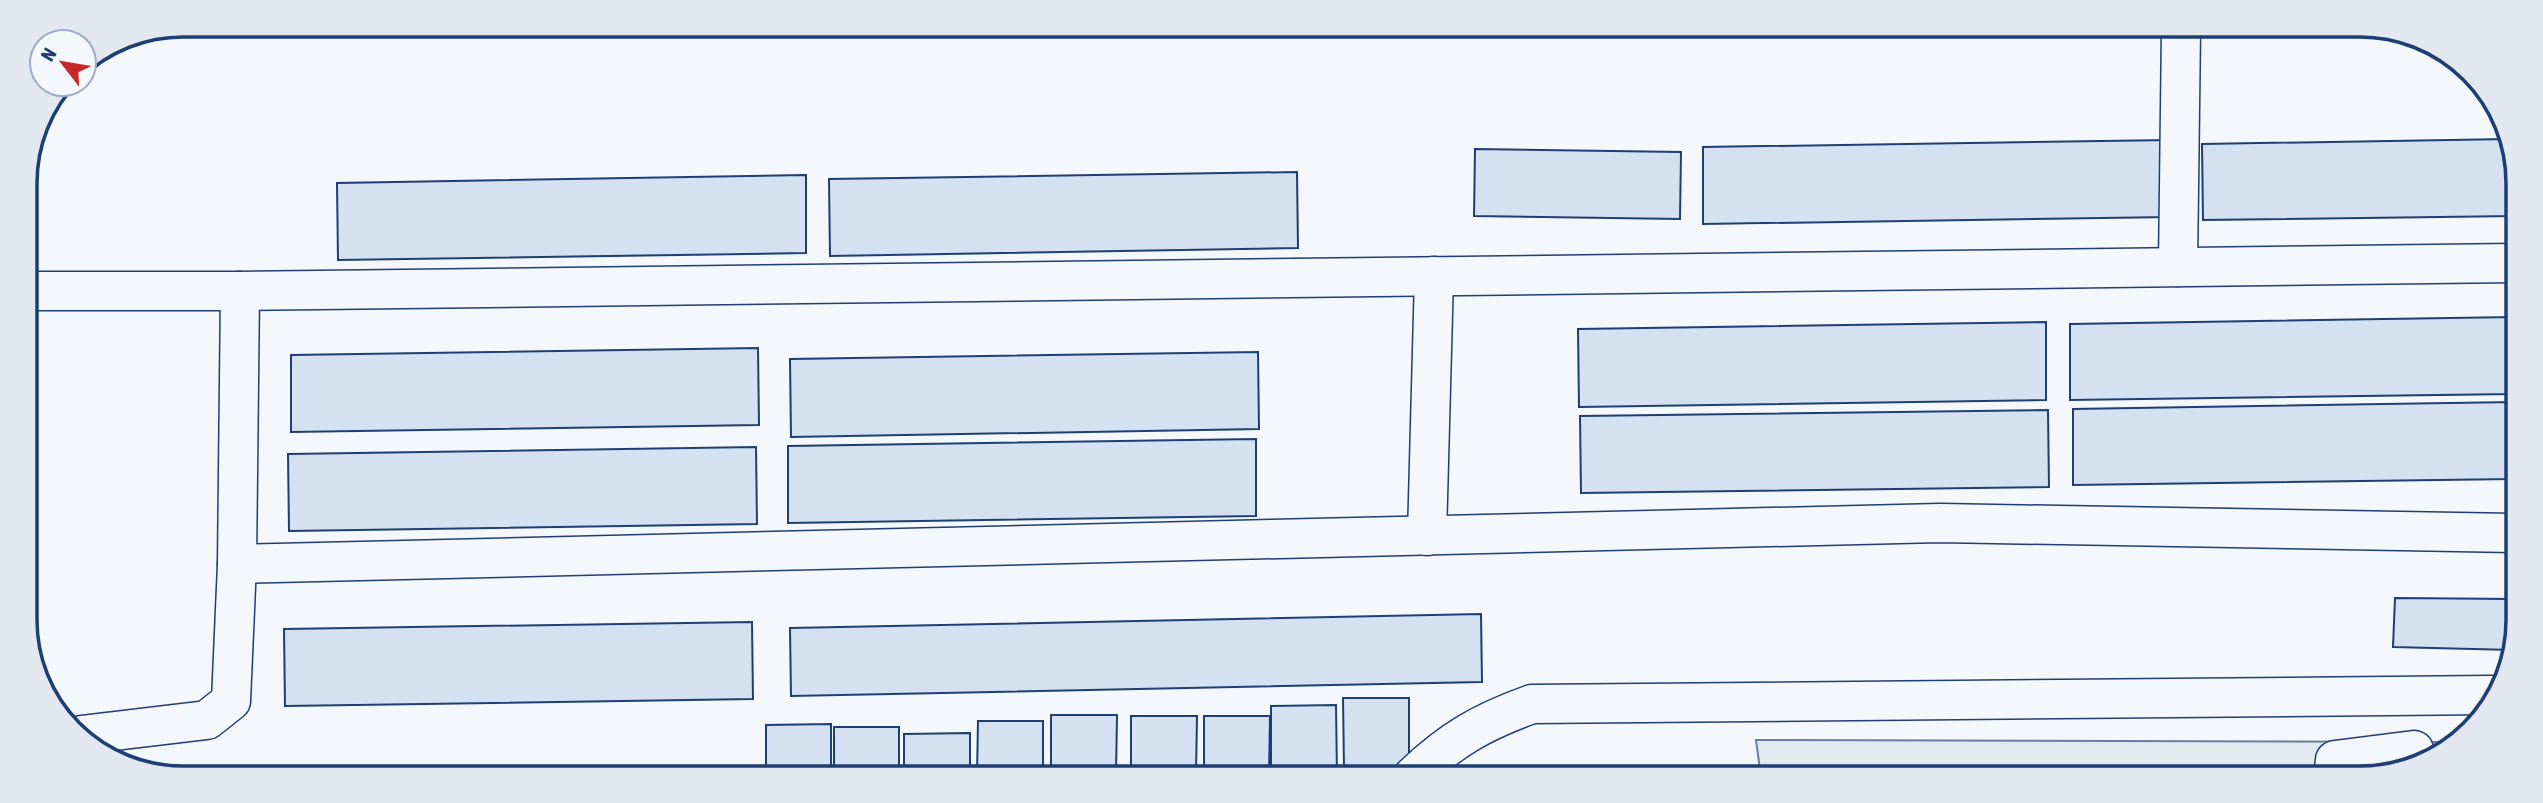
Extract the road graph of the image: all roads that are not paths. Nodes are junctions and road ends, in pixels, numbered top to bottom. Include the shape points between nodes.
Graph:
1 (2180, 37) edge
2 (2506, 263) edge
3 (2178, 267) junction
4 (1434, 276) junction
5 (37, 291) edge
6 (240, 291) junction
7 (2506, 533) edge
8 (1427, 536) junction
9 (237, 564) junction
10 (2418, 695) junction
11 (2486, 695) edge
12 (91, 734) edge
13 (2414, 756) edge
14 (1424, 766) edge
15 (2334, 766) edge

1 - 3 street
2 - 3 street
3 - 4 street
4 - 6 street
4 - 8 street
5 - 6 street
6 - 9 street
7 - 8 street via 1940,523
8 - 9 street
9 - 12 street via 231,701 207,720
10 - 11 street
10 - 13 street
10 - 14 street via 1532,705 1486,720 1457,737
13 - 15 street via 2335,760

